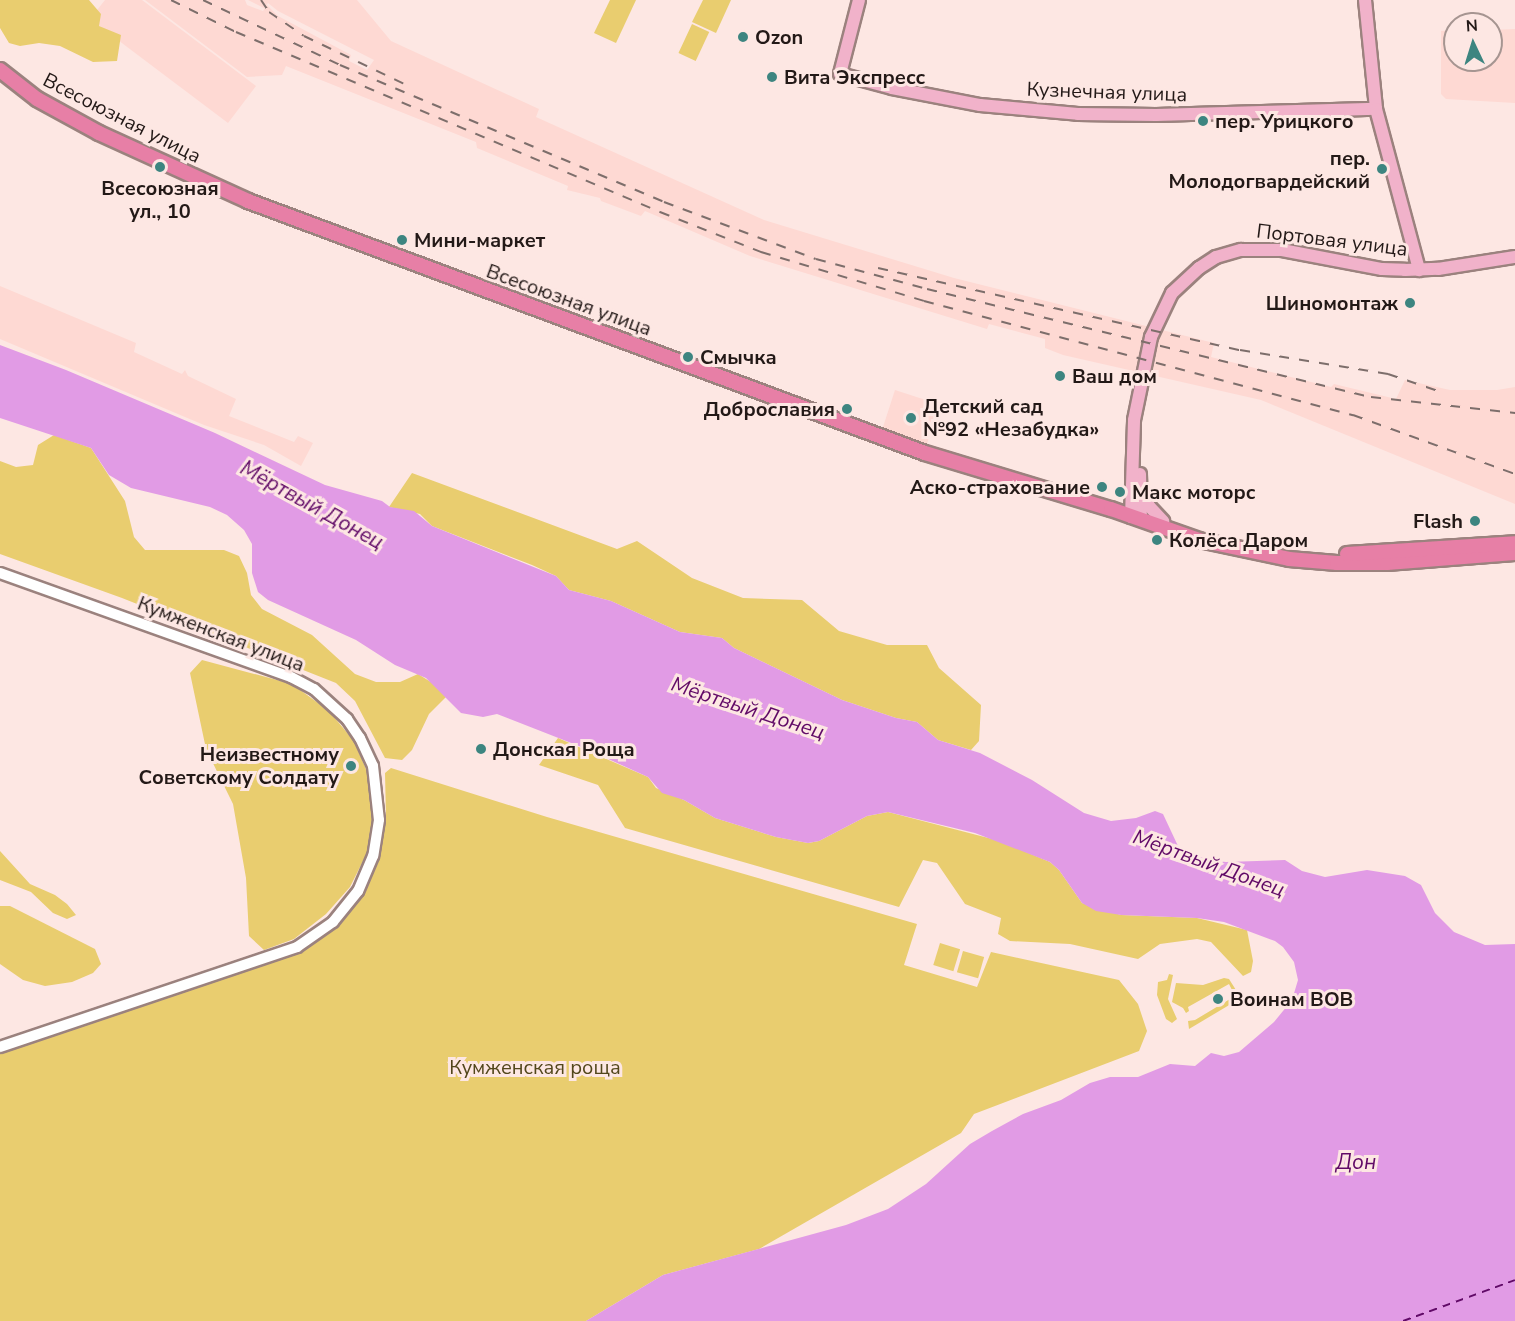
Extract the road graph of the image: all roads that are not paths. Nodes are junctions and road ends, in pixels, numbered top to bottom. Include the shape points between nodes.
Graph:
1 (859, 0) edge
2 (1365, 0) edge
3 (0, 70) edge
4 (1376, 109) junction
5 (1515, 257) edge
6 (1515, 264) edge
7 (1420, 273) junction
8 (1135, 485) junction
9 (1111, 509) junction
10 (1136, 515) junction
11 (1162, 521) junction
12 (1515, 543) edge
13 (1515, 553) edge
14 (0, 573) edge
15 (0, 1047) edge

1 - 4 main road, Кузнечная улица via 840,74 892,88 980,105 1078,114
2 - 4 main road
3 - 9 highway, Всесоюзная улица via 37,99 99,133 248,201 925,453
4 - 7 main road
5 - 7 main road, Портовая улица
6 - 7 main road, Портовая улица
7 - 8 main road, Портовая улица via 1282,250 1241,250 1216,257 1199,268 1172,293 1151,338 1134,420
8 - 9 main road
8 - 10 main road, Портовая улица
8 - 11 main road
9 - 10 highway, Всесоюзная улица
10 - 11 highway, Всесоюзная улица
10 - 13 highway, Всесоюзная улица via 1199,540 1289,559 1372,563
11 - 12 highway, Всесоюзная улица via 1256,546 1337,555
14 - 15 street, Кумженская улица via 291,677 314,689 360,738 373,766 379,820 373,856 358,891 333,922 297,947

